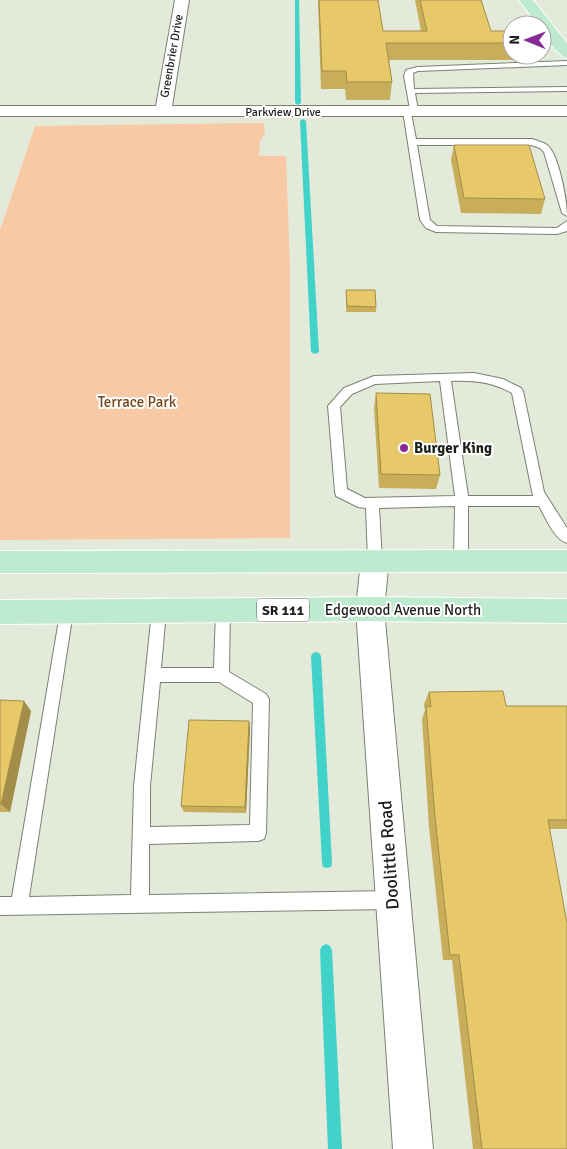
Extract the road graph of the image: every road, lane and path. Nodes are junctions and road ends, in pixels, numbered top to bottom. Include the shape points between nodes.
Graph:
1 (182, 0) edge
2 (526, 0) edge
3 (567, 53) edge
4 (567, 63) edge
5 (567, 89) edge
6 (410, 91) junction
7 (0, 111) edge
8 (410, 111) junction
9 (567, 111) edge
10 (163, 112) junction
11 (412, 142) junction
12 (567, 213) edge
13 (567, 224) edge
14 (445, 377) junction
15 (462, 501) junction
16 (542, 502) junction
17 (372, 503) junction
18 (567, 538) edge
19 (375, 560) junction
20 (460, 561) junction
21 (567, 561) edge
22 (0, 562) edge
23 (370, 609) junction
24 (223, 610) junction
25 (159, 611) junction
26 (567, 611) edge
27 (0, 612) edge
28 (66, 612) junction
29 (153, 675) junction
30 (221, 675) junction
31 (141, 836) junction
32 (392, 900) junction
33 (140, 904) junction
34 (0, 906) edge
35 (19, 906) junction
36 (413, 1149) edge

1 - 10 street, Greenbrier Drive
2 - 3 main road
4 - 6 lane via 417,69 408,76
5 - 6 lane
6 - 8 lane
7 - 10 street, Parkview Drive
8 - 9 street, Parkview Drive
8 - 10 street, Parkview Drive
8 - 11 lane
11 - 12 lane via 532,142 543,146 548,152
11 - 13 lane via 425,220 429,226 436,229 557,231
14 - 15 lane
14 - 16 lane via 476,376 499,381 516,392
14 - 17 lane via 374,380 348,391 334,406 342,492 363,503
15 - 16 lane
15 - 17 lane
15 - 20 lane
16 - 18 lane
17 - 19 lane
19 - 20 main road
19 - 22 main road
19 - 23 street, Doolittle Road
20 - 21 main road
23 - 24 main road, Edgewood Avenue North / SR 111
23 - 26 main road, Edgewood Avenue North / SR 111
23 - 32 street, Doolittle Road
24 - 25 main road, Edgewood Avenue North / SR 111
24 - 30 lane
25 - 28 main road, Edgewood Avenue North / SR 111
25 - 29 lane
27 - 28 main road, Edgewood Avenue North / SR 111
28 - 35 lane
29 - 30 lane
29 - 31 lane via 142,786
30 - 31 lane via 261,700 258,833
31 - 33 lane
32 - 33 lane
32 - 36 street, Doolittle Road
33 - 35 lane
34 - 35 lane

